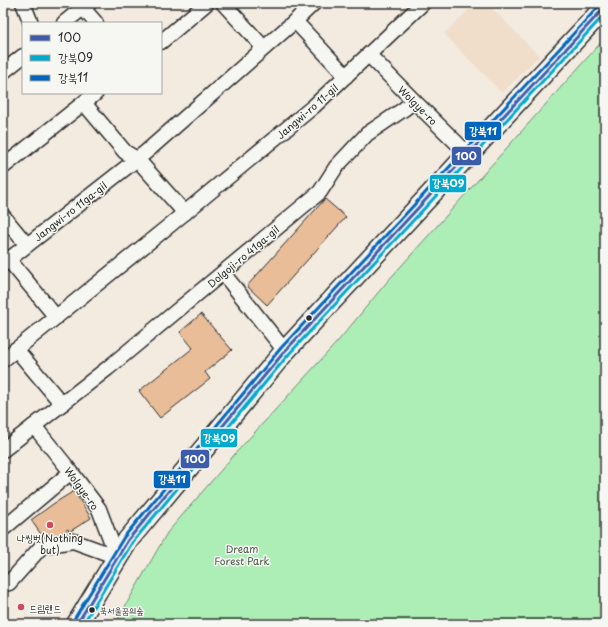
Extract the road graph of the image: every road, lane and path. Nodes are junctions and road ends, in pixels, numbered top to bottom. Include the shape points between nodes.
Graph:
1 (23, 3) edge
2 (208, 3) edge
3 (223, 3) edge
4 (314, 3) edge
5 (423, 3) edge
6 (86, 5) edge
7 (605, 6) edge
8 (295, 21) junction
9 (31, 22) edge
10 (65, 22) edge
11 (95, 22) edge
12 (162, 41) edge
13 (264, 48) junction
14 (369, 55) junction
15 (22, 57) edge
16 (3, 72) edge
17 (346, 76) junction
18 (95, 94) edge
19 (414, 101) junction
20 (84, 103) junction
21 (468, 154) junction
22 (137, 159) junction
23 (3, 166) edge
24 (185, 213) junction
25 (3, 216) edge
26 (27, 245) junction
27 (6, 262) edge
28 (223, 273) junction
29 (56, 317) junction
30 (16, 349) junction
31 (285, 351) junction
32 (3, 360) edge
33 (62, 404) junction
34 (34, 426) junction
35 (3, 450) edge
36 (71, 472) junction
37 (3, 529) edge
38 (117, 557) junction
39 (3, 584) edge
40 (77, 624) edge

1 - 9 street
2 - 12 street
3 - 13 street
4 - 8 street, Jangwi-ro 11ga-gil
5 - 14 street, Jangwi-ro 11-gil
6 - 10 street
6 - 11 street
7 - 21 main road
8 - 13 street, Jangwi-ro 11ga-gil
8 - 17 street
13 - 22 street, Jangwi-ro 11ga-gil
14 - 17 street, Jangwi-ro 11-gil
14 - 19 street, Wolgye-ro
15 - 16 street
17 - 24 street, Jangwi-ro 11-gil via 314,106
18 - 20 street
19 - 21 street, Wolgye-ro
19 - 28 street, Dolgoji-ro 41ga-gil via 366,134 336,167 320,192
20 - 22 street via 124,152
20 - 23 street
21 - 31 main road
22 - 24 street
22 - 26 street, Jangwi-ro 11ga-gil
24 - 29 street, Jangwi-ro 11-gil
25 - 26 street
26 - 27 street, Jangwi-ro 11ga-gil
27 - 29 street
28 - 31 street
28 - 33 street, Dolgoji-ro 41ga-gil
29 - 30 street, Jangwi-ro 11-gil
30 - 32 street, Jangwi-ro 11-gil
30 - 33 street
31 - 38 main road via 128,540
33 - 34 street, Dolgoji-ro 41ga-gil
34 - 35 street, Dolgoji-ro 41ga-gil
34 - 36 street, Wolgye-ro
36 - 37 street
36 - 38 street, Wolgye-ro via 99,509
38 - 39 street via 73,540 42,546 9,582
38 - 40 main road

